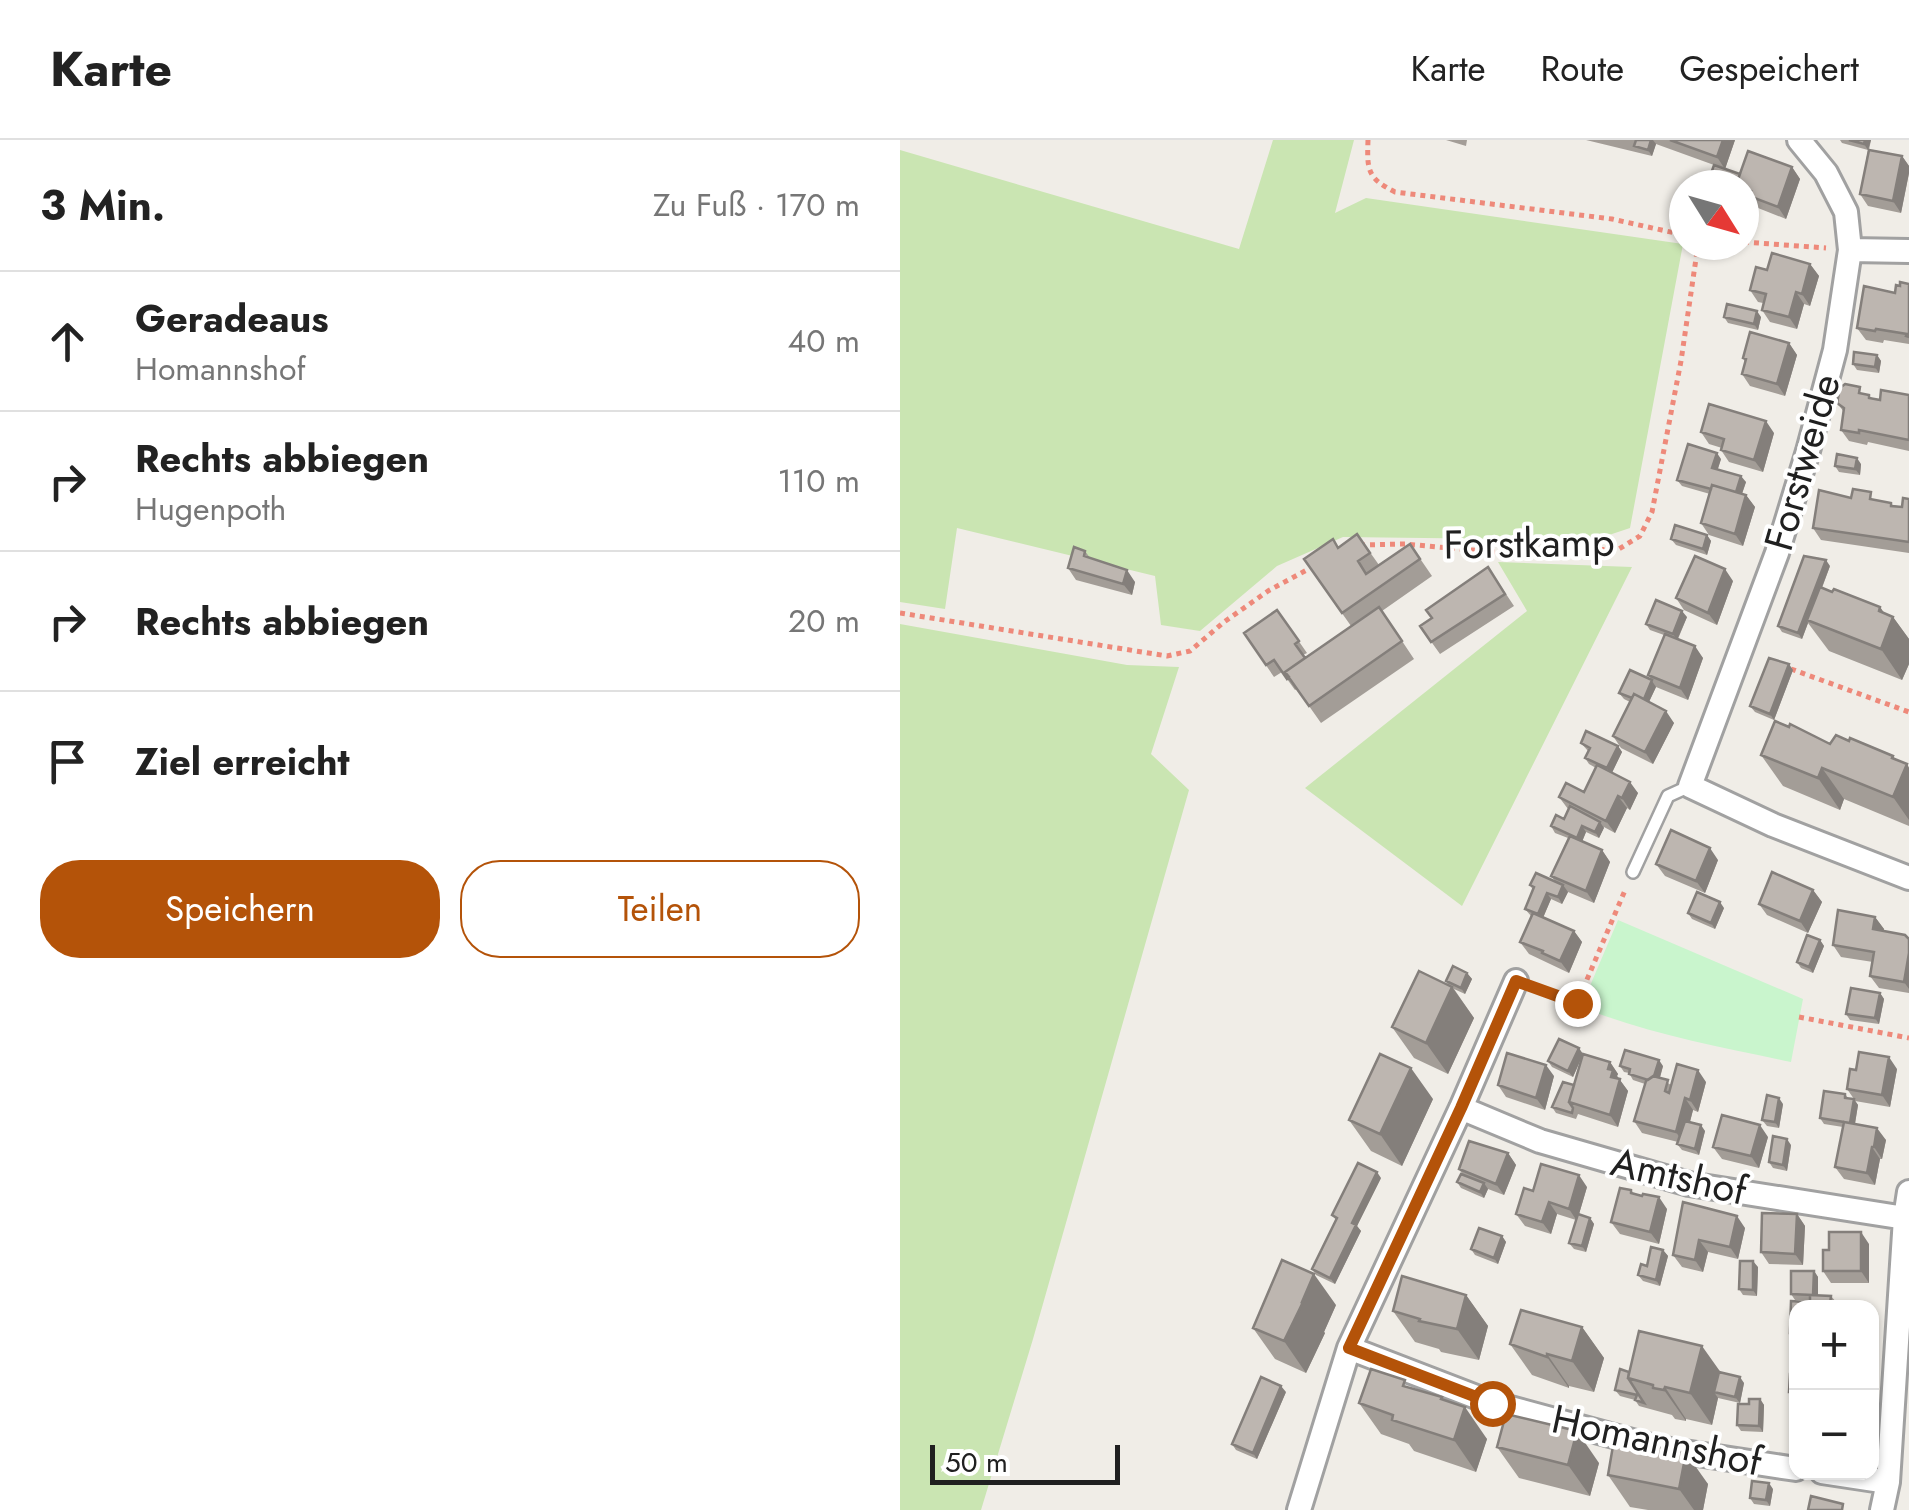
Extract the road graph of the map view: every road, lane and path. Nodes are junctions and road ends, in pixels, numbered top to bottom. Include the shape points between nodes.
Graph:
1 (1368, 140) edge
2 (1799, 140) edge
3 (1669, 231) edge
4 (1759, 243) edge
5 (1850, 250) junction
6 (1909, 250) edge
7 (1696, 260) edge
8 (1346, 550) edge
9 (1318, 564) edge
10 (900, 614) edge
11 (1778, 664) edge
12 (1909, 712) edge
13 (1690, 786) junction
14 (1633, 872) joint
15 (1909, 878) edge
16 (1516, 981) joint
17 (1799, 1018) dead end
18 (1909, 1038) edge
19 (1461, 1108) junction
20 (1909, 1192) edge
21 (1905, 1218) junction
22 (1906, 1247) edge
23 (1349, 1348) junction
24 (1789, 1468) edge
25 (1875, 1480) edge
26 (1888, 1482) junction
27 (1299, 1510) edge
28 (1882, 1510) edge

1 - 3 path via 1376,182 1394,192 1612,218
2 - 5 street, Forstweide via 1846,212
4 - 5 path
5 - 6 street
5 - 13 street, Forstweide via 1808,451
7 - 8 path, Forstkamp via 1656,493 1640,536 1619,550 1377,544
9 - 10 path via 1268,591 1190,652 1167,656
11 - 12 path
13 - 14 lane via 1668,796
13 - 15 street
14 - 16 path via 1577,1003
16 - 19 street
17 - 18 path
19 - 21 street, Amtshof via 1540,1141 1690,1184
19 - 23 street
20 - 21 street
21 - 22 street
22 - 26 street
23 - 24 street, Homannshof via 1492,1403 1658,1448
23 - 27 street
25 - 26 street
26 - 28 street

